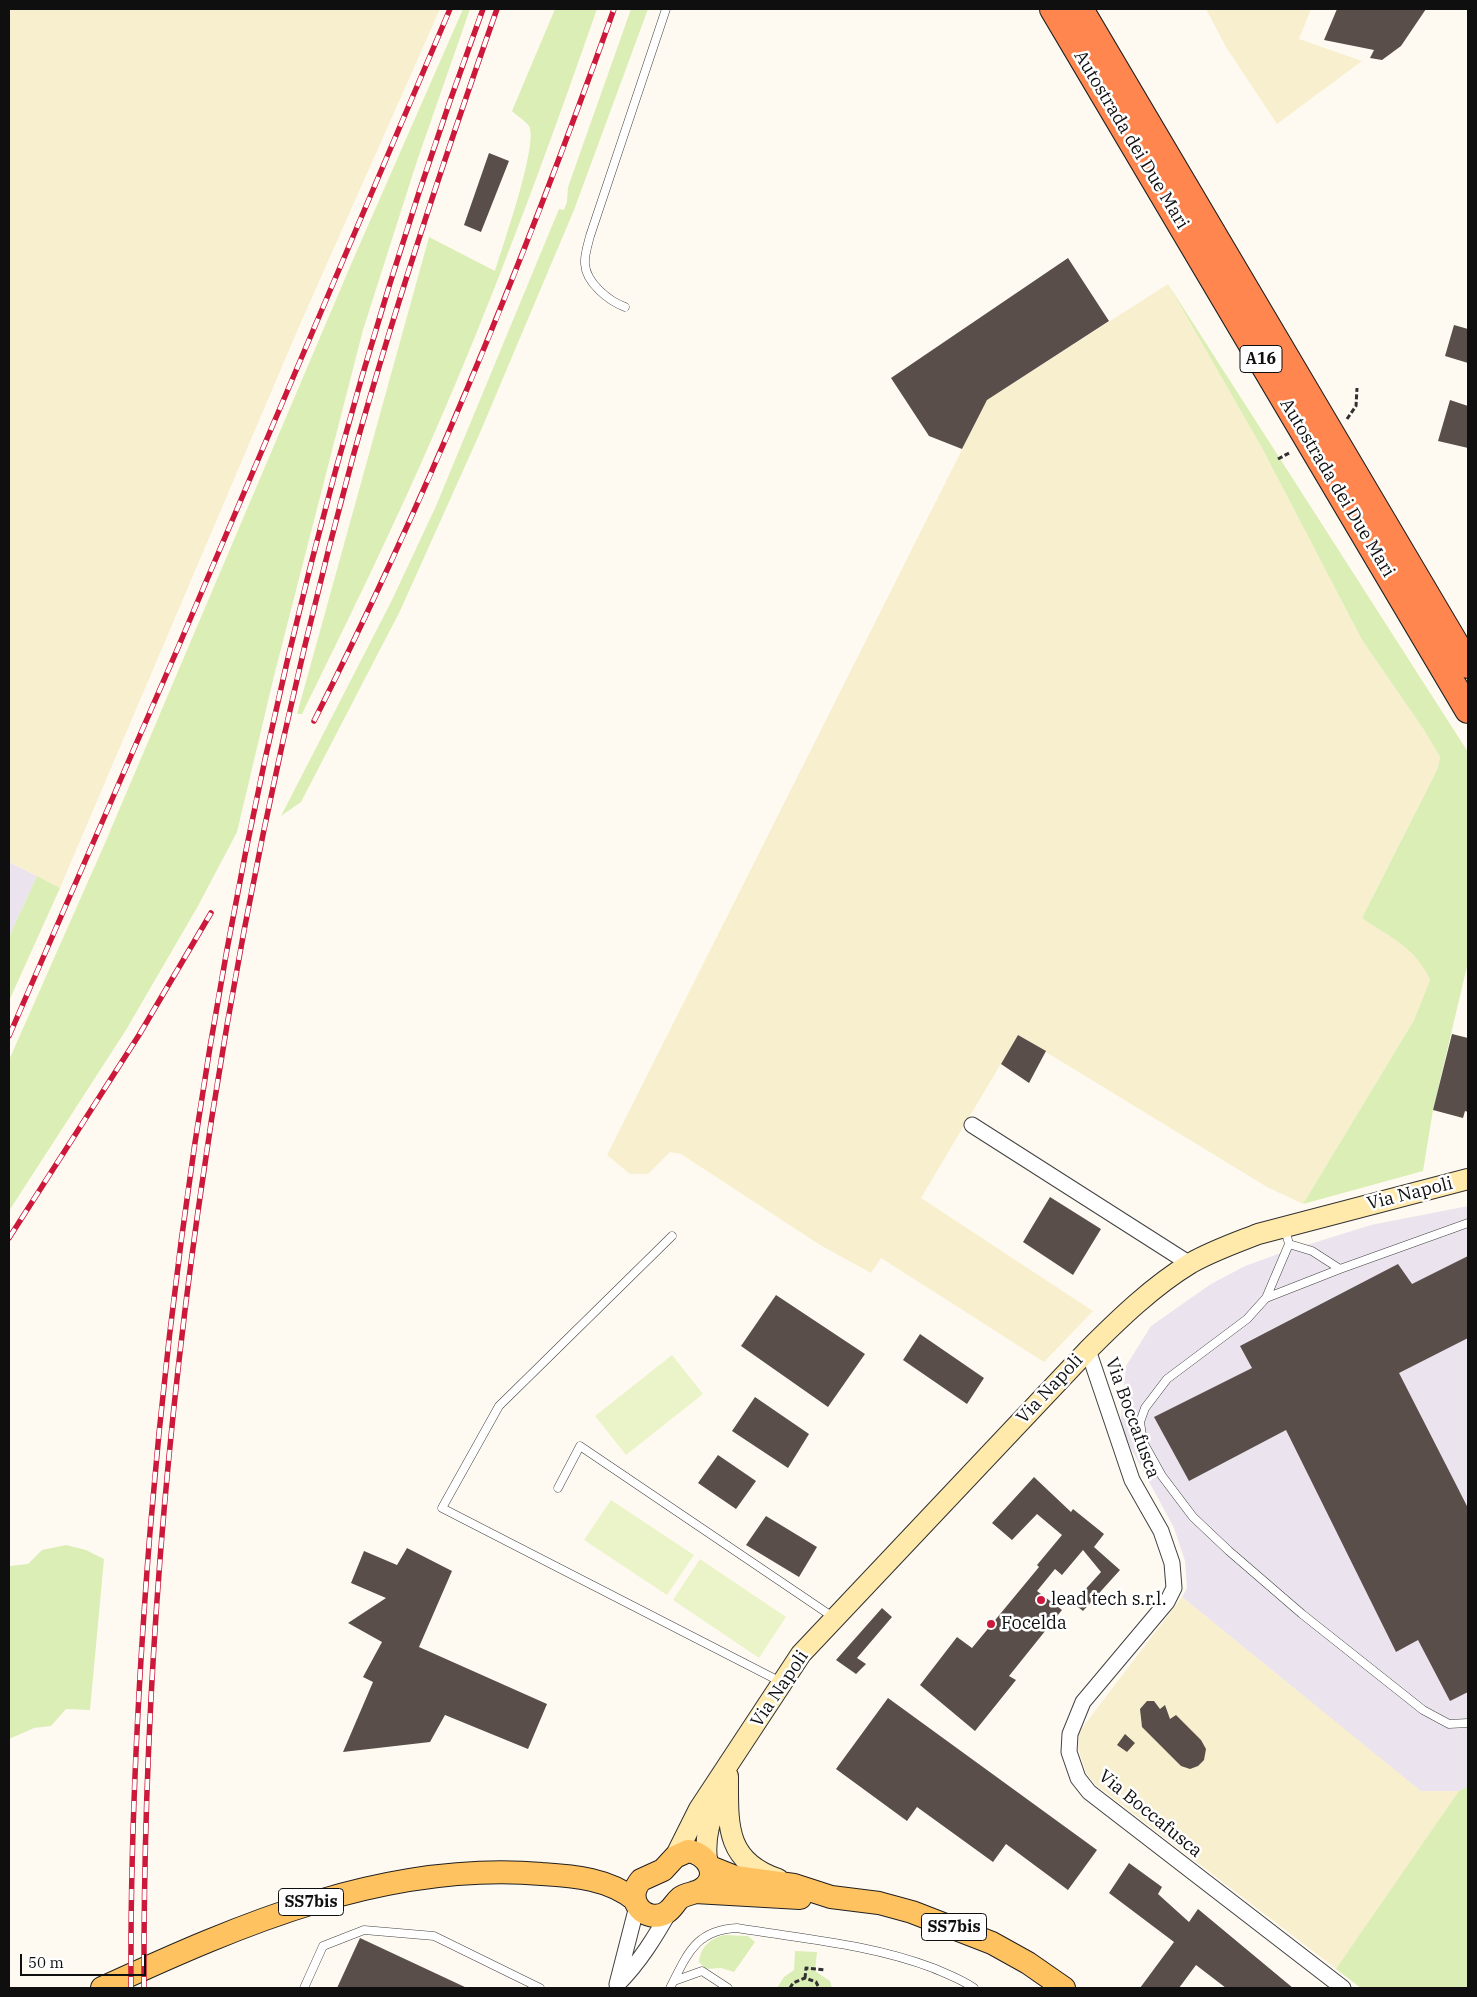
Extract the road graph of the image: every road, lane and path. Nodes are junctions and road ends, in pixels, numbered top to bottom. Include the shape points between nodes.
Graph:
1 (666, 9) edge
2 (1053, 9) edge
3 (1080, 9) edge
4 (625, 307) dead end
5 (1357, 388) dead end
6 (1347, 419) dead end
7 (1293, 450) dead end
8 (1278, 459) dead end
9 (1468, 665) edge
10 (1468, 710) edge
11 (972, 1125) dead end
12 (1468, 1179) edge
13 (1468, 1223) edge
14 (672, 1236) dead end
15 (1287, 1236) junction
16 (1190, 1264) junction
17 (1340, 1269) junction
18 (1266, 1298) junction
19 (1088, 1350) junction
20 (558, 1488) dead end
21 (835, 1619) junction
22 (783, 1683) junction
23 (1468, 1723) edge
24 (738, 1751) junction
25 (728, 1776) junction
26 (675, 1857) junction
27 (709, 1864) junction
28 (654, 1874) junction
29 (577, 1877) junction
30 (794, 1885) junction
31 (695, 1892) junction
32 (831, 1897) junction
33 (636, 1903) junction
34 (671, 1908) junction
35 (825, 1970) dead end
36 (805, 1978) junction
37 (672, 1985) edge
38 (616, 1986) edge
39 (102, 1988) edge
40 (304, 1988) edge
41 (540, 1988) edge
42 (728, 1988) edge
43 (790, 1988) edge
44 (819, 1988) edge
45 (974, 1988) edge
46 (1064, 1988) edge
47 (1343, 1988) edge

1 - 4 lane via 590,236 585,265 595,285
2 - 10 highway, Autostrada dei Due Mari / A16
3 - 9 highway, Autostrada dei Due Mari / A16
5 - 6 path via 1356,406
7 - 8 path
11 - 16 street
12 - 15 main road, Via Napoli
13 - 17 lane
14 - 22 lane via 499,1406 442,1508
15 - 16 main road, Via Napoli via 1225,1246
15 - 17 lane
15 - 18 lane
16 - 19 main road, Via Napoli via 1130,1309
17 - 18 lane
18 - 23 lane via 1247,1319 1167,1379 1145,1408 1140,1422 1144,1442 1162,1476 1193,1517 1229,1551 1302,1614 1424,1710 1449,1724
19 - 21 main road, Via Napoli
19 - 47 street, Via Boccafusca via 1132,1480 1161,1531 1172,1563 1174,1588 1167,1602 1083,1702 1070,1734 1069,1752 1078,1778 1089,1792
20 - 21 lane via 580,1446
21 - 22 main road, Via Napoli via 801,1654
22 - 24 main road, Via Napoli
24 - 25 main road, Via Napoli
24 - 26 main road, Via Napoli via 699,1809
25 - 27 main road, Via Napoli via 709,1821 706,1848
25 - 30 main road via 728,1827 737,1850 747,1863 763,1874
26 - 27 main road via 688,1851 702,1855
26 - 28 main road via 663,1870
27 - 30 main road, SS7bis via 735,1878
27 - 31 main road via 710,1880
28 - 29 main road, SS7bis via 607,1872
28 - 33 main road via 636,1886
29 - 33 main road, SS7bis via 624,1891
29 - 39 main road, SS7bis via 468,1873 342,1894 251,1923
30 - 32 main road, SS7bis
31 - 32 main road, SS7bis via 790,1899
31 - 34 main road via 681,1897
32 - 46 main road, SS7bis via 879,1903 952,1926 992,1943
33 - 34 main road via 654,1916
33 - 38 street
34 - 38 street via 653,1942
35 - 36 path via 806,1968
36 - 43 path
36 - 44 path via 816,1982
37 - 42 lane via 702,1970
37 - 45 lane via 688,1954 703,1937 722,1929 737,1928 900,1956 964,1980
40 - 41 lane via 323,1946 364,1930 434,1936

